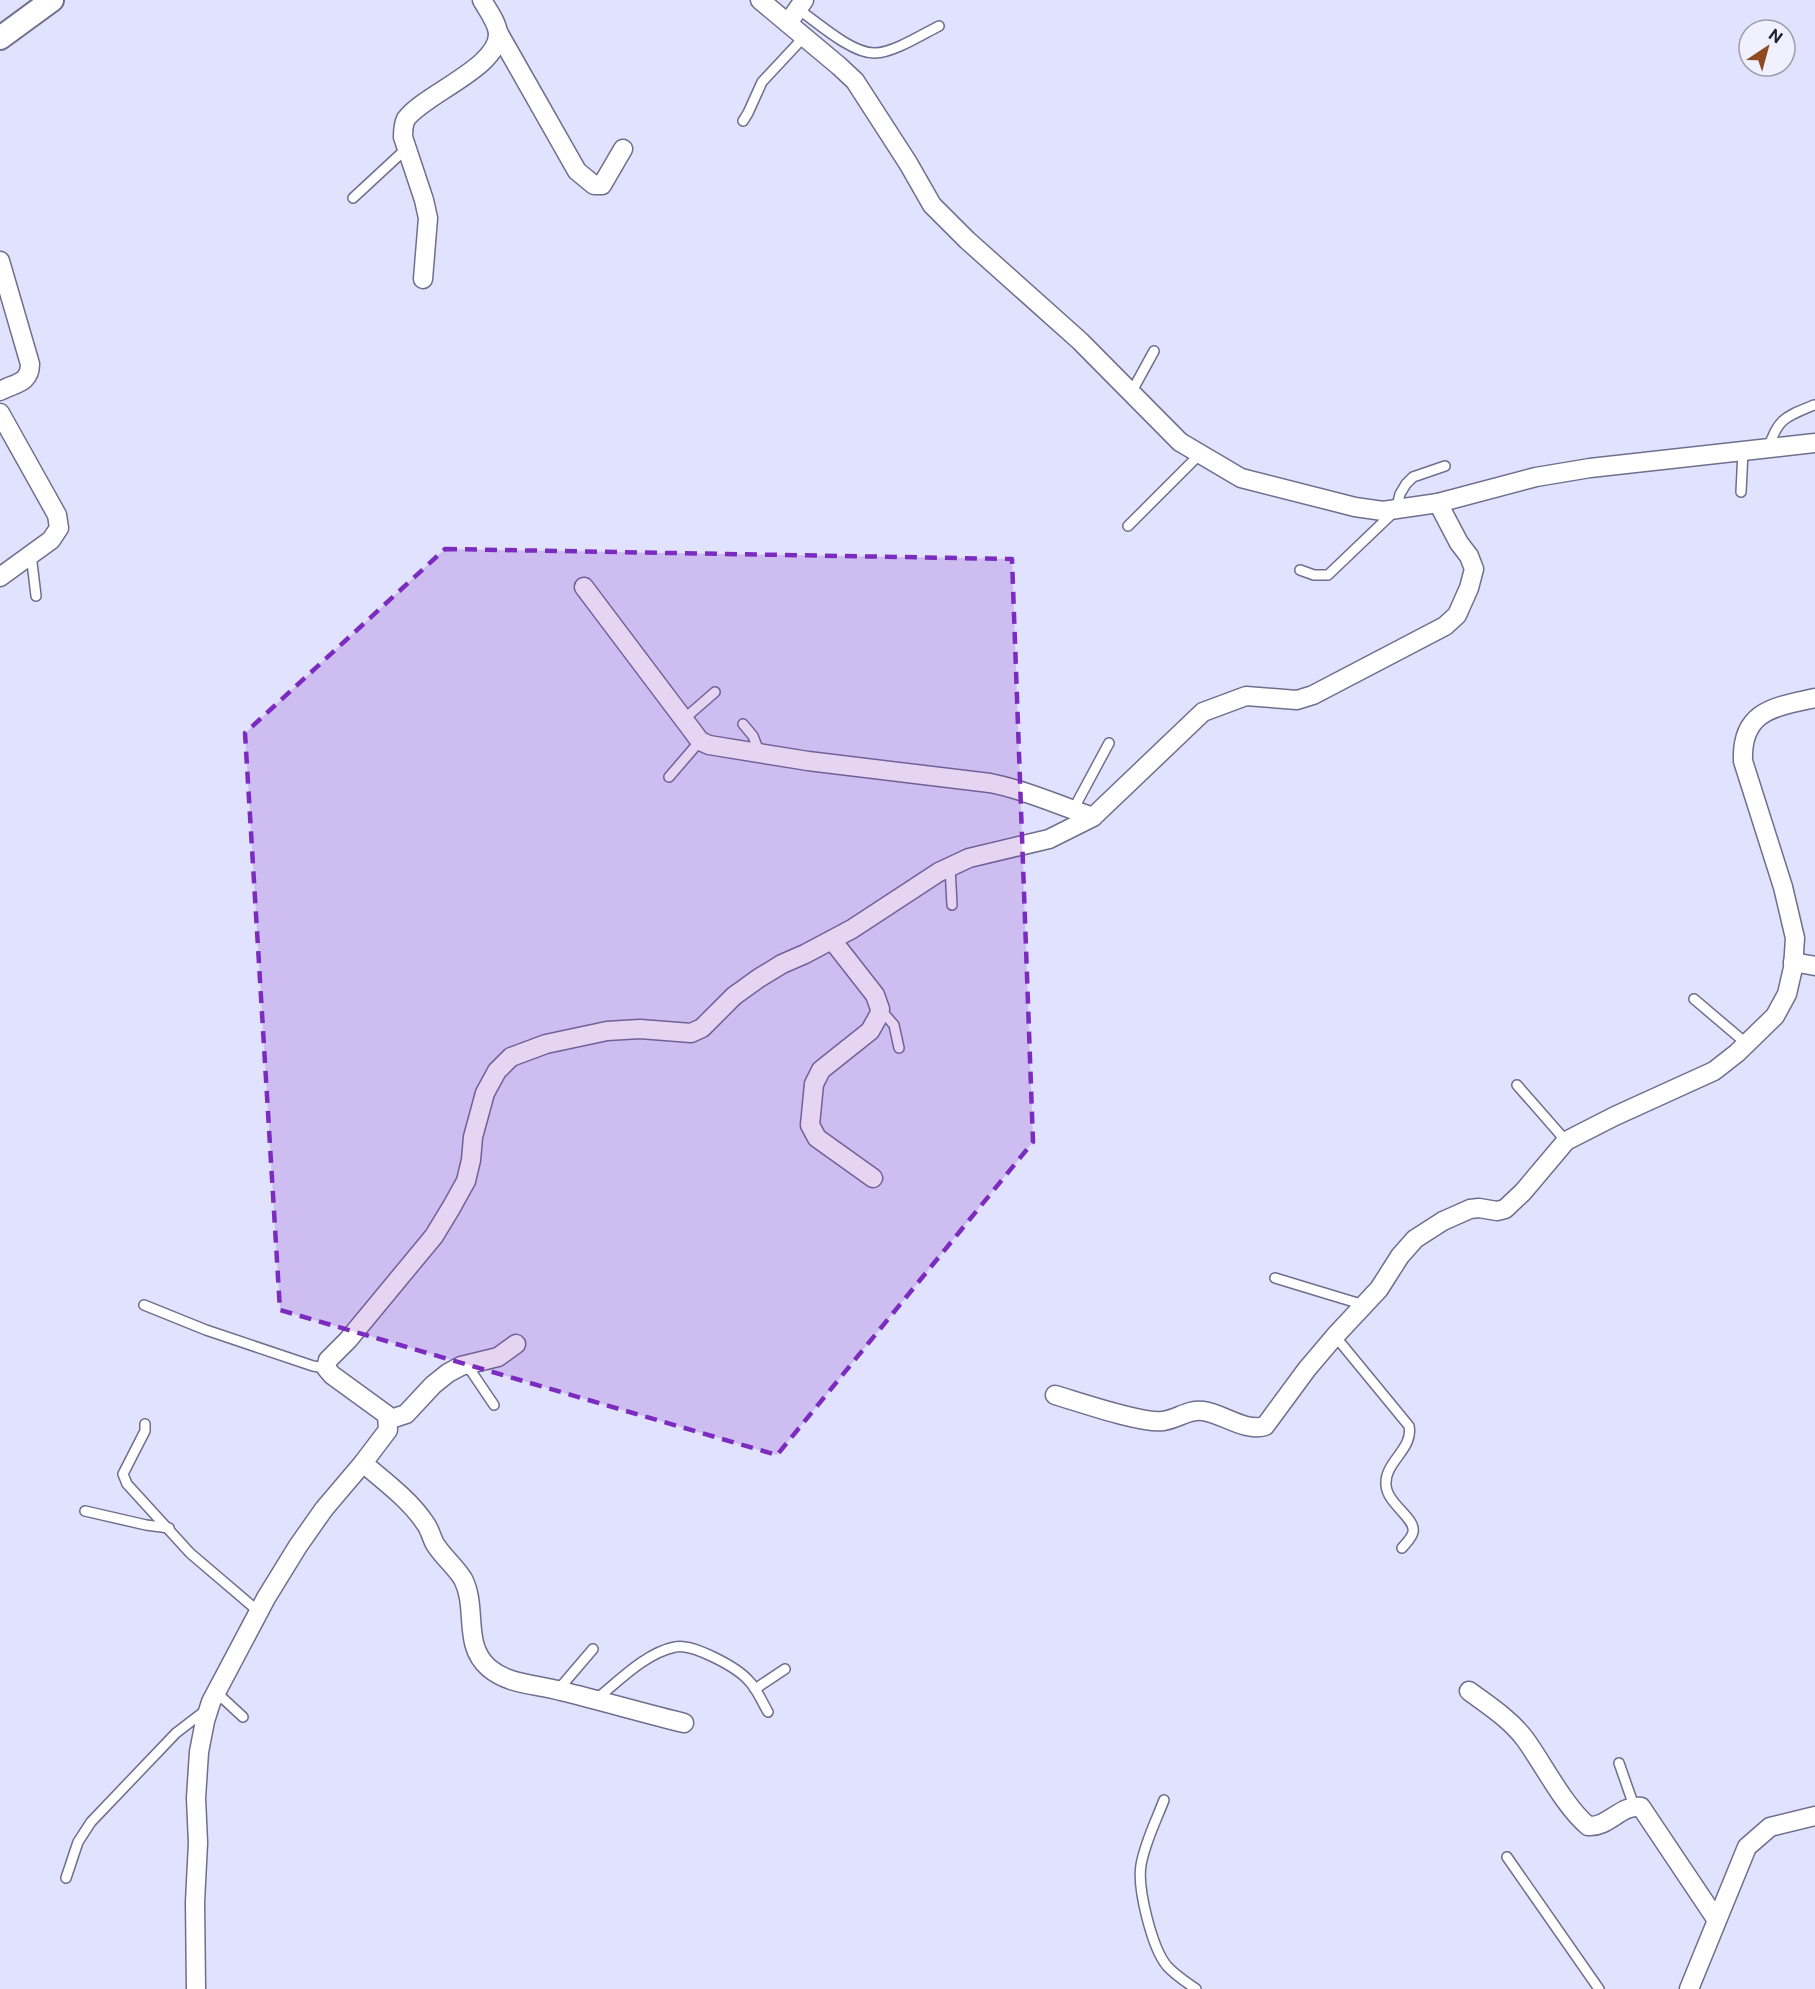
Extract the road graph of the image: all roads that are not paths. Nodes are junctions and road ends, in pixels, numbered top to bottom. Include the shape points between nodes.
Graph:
1 (482, 0) edge
2 (760, 0) edge
3 (39, 4) edge
4 (797, 11) edge
5 (939, 26) dead end
6 (498, 32) junction
7 (804, 37) junction
8 (0, 38) edge
9 (743, 121) dead end
10 (407, 148) junction
11 (623, 149) dead end
12 (352, 198) dead end
13 (0, 261) edge
14 (423, 279) dead end
15 (1154, 351) dead end
16 (0, 391) edge
17 (1131, 393) junction
18 (1814, 405) dead end
19 (0, 413) edge
20 (1815, 443) edge
21 (1768, 449) junction
22 (1743, 451) junction
23 (1199, 455) junction
24 (1445, 466) dead end
25 (1741, 492) dead end
26 (1438, 503) junction
27 (1396, 510) junction
28 (1128, 526) dead end
29 (31, 554) junction
30 (1300, 570) dead end
31 (0, 578) edge
32 (585, 587) dead end
33 (36, 596) dead end
34 (715, 692) dead end
35 (1815, 698) edge
36 (684, 719) junction
37 (743, 724) dead end
38 (700, 741) junction
39 (1109, 743) dead end
40 (760, 754) junction
41 (669, 777) dead end
42 (1073, 810) junction
43 (1092, 817) junction
44 (950, 867) junction
45 (952, 905) dead end
46 (832, 940) junction
47 (1793, 962) junction
48 (1815, 966) edge
49 (1694, 999) dead end
50 (880, 1009) junction
51 (1747, 1044) junction
52 (899, 1048) dead end
53 (1517, 1085) dead end
54 (1566, 1141) junction
55 (873, 1178) dead end
56 (1275, 1278) dead end
57 (144, 1305) dead end
58 (1365, 1305) junction
59 (1335, 1336) junction
60 (516, 1344) dead end
61 (467, 1365) junction
62 (326, 1368) junction
63 (1055, 1395) dead end
64 (494, 1405) dead end
65 (388, 1420) junction
66 (145, 1424) dead end
67 (363, 1463) junction
68 (85, 1512) dead end
69 (169, 1528) junction
70 (1402, 1548) dead end
71 (259, 1612) junction
72 (593, 1649) dead end
73 (785, 1670) dead end
74 (754, 1689) junction
75 (558, 1690) junction
76 (1469, 1690) dead end
77 (213, 1699) junction
78 (595, 1700) junction
79 (768, 1712) dead end
80 (243, 1718) dead end
81 (684, 1724) dead end
82 (1619, 1763) dead end
83 (1164, 1800) dead end
84 (1634, 1806) junction
85 (1815, 1816) edge
86 (1507, 1857) dead end
87 (66, 1878) dead end
88 (1716, 1919) junction
89 (196, 1989) edge
90 (1196, 1989) edge
91 (1599, 1989) edge
92 (1689, 1989) edge

1 - 6 street
2 - 4 street
3 - 8 street
4 - 5 lane via 847,43 876,54
4 - 7 street
6 - 10 street via 496,46 488,57 405,120
6 - 11 street via 569,158 586,180 602,184
7 - 9 lane via 762,82
7 - 17 street via 855,81 932,205
10 - 12 lane
10 - 14 street via 428,218
13 - 16 street via 30,364 25,380
15 - 17 lane
17 - 23 street via 1180,442
18 - 21 lane via 1785,417
19 - 29 street via 58,520 55,537
20 - 21 street
21 - 22 street
22 - 25 lane
22 - 26 street via 1536,477
23 - 27 street via 1241,478 1355,507
23 - 28 lane
24 - 27 lane via 1413,477 1400,494
26 - 27 street
26 - 43 street via 1474,569 1469,588 1451,621 1313,695 1297,700 1246,696 1203,712
27 - 30 lane via 1328,575
29 - 31 street
29 - 33 lane
32 - 36 street
34 - 36 lane
35 - 47 street via 1769,709 1754,720 1742,745 1749,783 1783,886 1795,938
36 - 38 street
37 - 40 lane
38 - 40 street
38 - 41 lane
39 - 42 lane
40 - 42 street via 990,783
42 - 43 street
43 - 44 street via 1049,839 969,858
44 - 45 lane
44 - 46 street
46 - 50 street via 875,995
46 - 62 street via 759,978 734,996 711,1022 691,1033 607,1031 546,1044 511,1057 497,1071 485,1093 466,1180 451,1208 434,1236 328,1360
47 - 48 street
47 - 51 street via 1787,994 1775,1016
49 - 51 lane
50 - 52 lane via 894,1025
50 - 55 street via 870,1031 821,1070 814,1084 809,1117 817,1138
51 - 54 street via 1714,1071
53 - 54 lane
54 - 58 street via 1505,1209 1470,1209 1415,1239
56 - 58 lane
57 - 62 lane via 206,1330
58 - 59 street
59 - 63 street via 1265,1426 1255,1429 1205,1411 1164,1421 1147,1420
59 - 70 lane via 1409,1426 1407,1442 1386,1479 1390,1500 1413,1526
60 - 61 street via 498,1356
61 - 64 lane
61 - 65 street via 433,1385 406,1414
62 - 65 street via 387,1414
65 - 67 street via 388,1430
66 - 69 lane via 123,1478
67 - 71 street via 298,1546
67 - 75 street via 412,1507 460,1575 470,1597 476,1651 487,1666 502,1678
68 - 69 lane
69 - 71 lane via 190,1553
71 - 77 street
72 - 75 lane
73 - 74 lane
74 - 78 lane via 739,1671 689,1648 676,1647 643,1662
74 - 79 lane
75 - 78 street
76 - 84 street via 1512,1724 1588,1826 1600,1825
77 - 80 lane
77 - 87 lane via 91,1822 78,1842
77 - 89 street via 199,1752 196,1798
78 - 81 street
82 - 84 lane
83 - 90 lane via 1144,1851 1140,1894 1163,1960
84 - 88 street via 1643,1809
85 - 88 street via 1770,1827 1747,1846
86 - 91 lane
88 - 92 street

